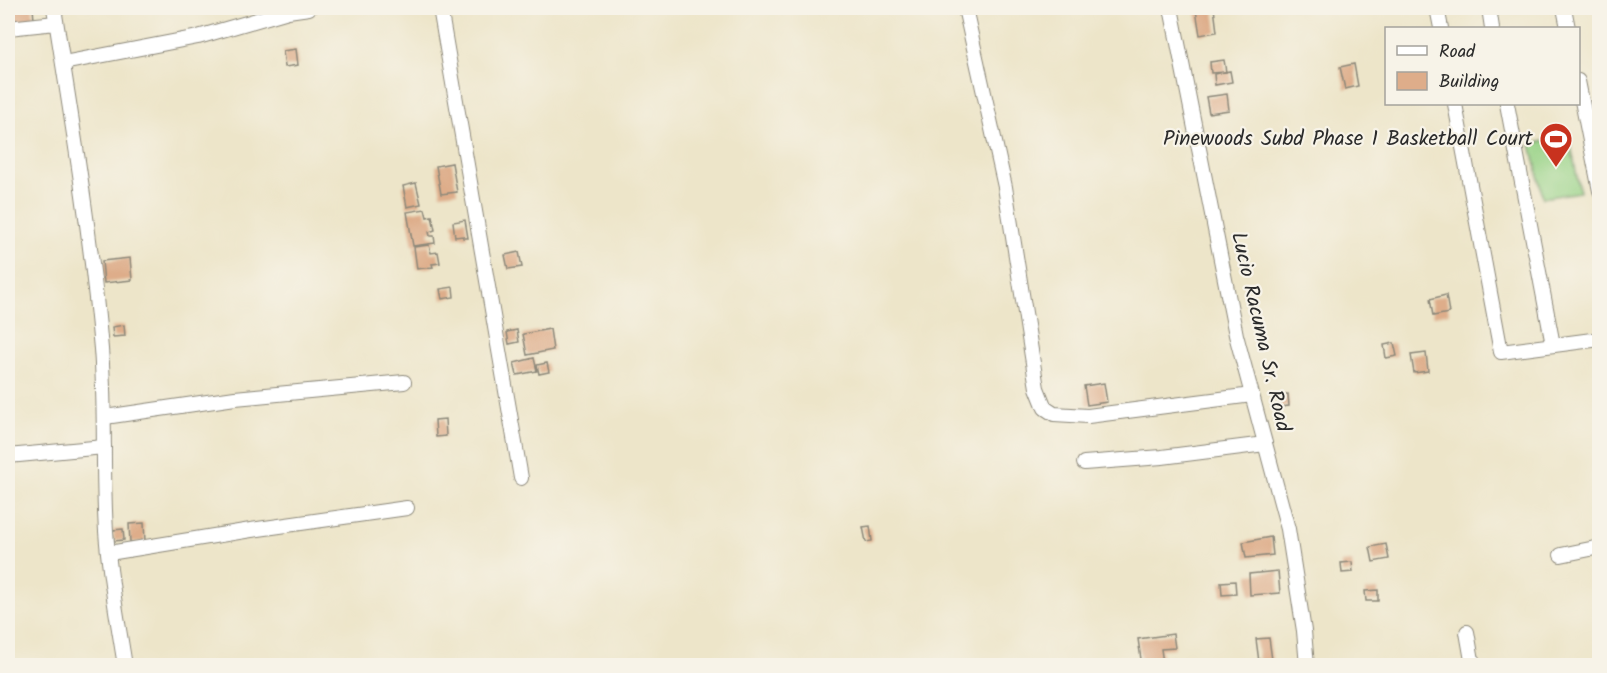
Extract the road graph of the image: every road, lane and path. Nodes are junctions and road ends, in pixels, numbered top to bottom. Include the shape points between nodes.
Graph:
1 (54, 8) edge
2 (309, 8) edge
3 (440, 8) edge
4 (964, 8) edge
5 (1171, 8) edge
6 (1437, 8) edge
7 (1489, 8) edge
8 (1564, 8) edge
9 (56, 23) junction
10 (1441, 27) edge
11 (1492, 27) edge
12 (1568, 27) edge
13 (8, 28) edge
14 (63, 63) junction
15 (1580, 91) edge
16 (1455, 105) edge
17 (1507, 105) edge
18 (1599, 191) edge
19 (1599, 339) edge
20 (1553, 345) junction
21 (404, 382) dead end
22 (1252, 395) junction
23 (105, 417) junction
24 (1265, 444) junction
25 (104, 447) junction
26 (8, 456) edge
27 (1084, 464) dead end
28 (521, 478) dead end
29 (407, 508) dead end
30 (1599, 548) edge
31 (109, 553) junction
32 (1561, 555) dead end
33 (1467, 632) dead end
34 (125, 666) edge
35 (1306, 666) edge
36 (1473, 666) edge

1 - 9 street
2 - 14 street via 198,37
3 - 28 street
4 - 22 street via 1005,187 1037,387 1045,408 1054,414 1088,416
5 - 22 street, Lucio Racuma Sr. Road via 1221,266
6 - 10 street
7 - 11 street
8 - 12 street
9 - 13 street
9 - 14 street
14 - 23 street via 85,200
15 - 18 street
16 - 20 street via 1501,352
17 - 20 street
19 - 20 street
21 - 23 street via 225,399
22 - 24 street, Lucio Racuma Sr. Road
23 - 25 street
24 - 27 street
24 - 35 street, Lucio Racuma Sr. Road via 1288,529
25 - 26 street
25 - 31 street
29 - 31 street
30 - 32 street
31 - 34 street
33 - 36 street

